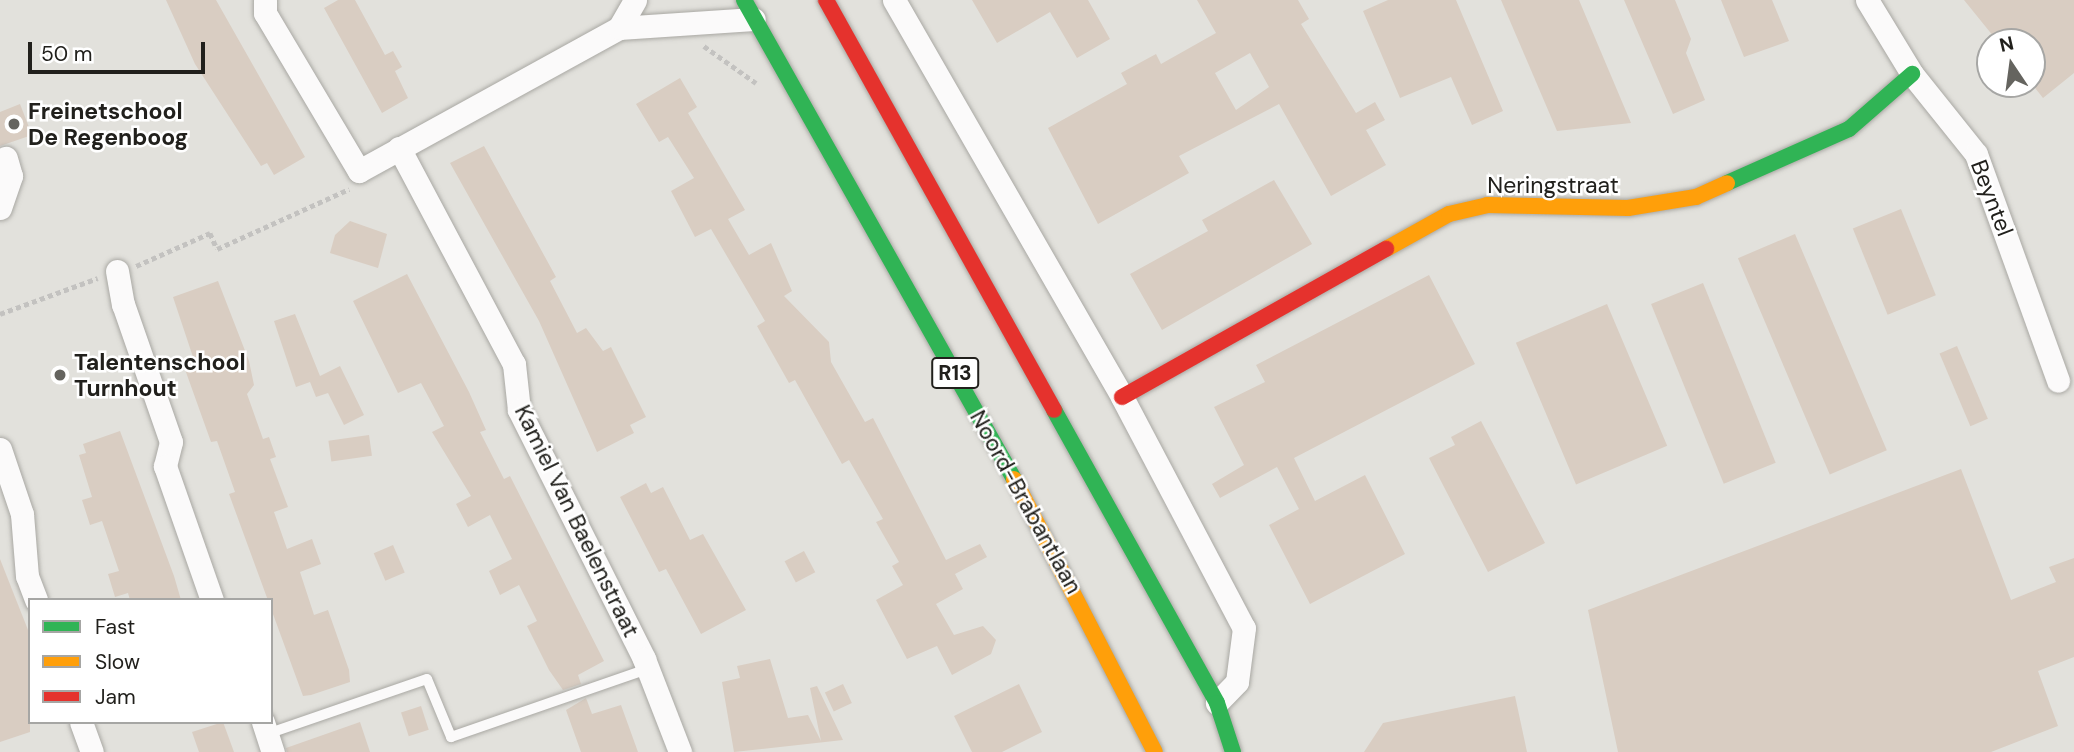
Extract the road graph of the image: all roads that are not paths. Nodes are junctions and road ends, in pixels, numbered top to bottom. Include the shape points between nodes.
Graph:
1 (265, 0) edge
2 (635, 0) edge
3 (826, 0) edge
4 (894, 0) edge
5 (1867, 0) edge
6 (749, 9) edge
7 (619, 28) junction
8 (1912, 74) junction
9 (399, 148) junction
10 (6, 158) dead end
11 (0, 208) edge
12 (117, 271) road end
13 (2058, 381) dead end
14 (1122, 397) junction
15 (0, 449) edge
16 (35, 598) edge
17 (211, 598) edge
18 (647, 669) junction
19 (1217, 703) junction
20 (82, 724) edge
21 (268, 736) edge
22 (92, 752) edge
23 (680, 752) edge
24 (1155, 752) edge
25 (1233, 752) edge

1 - 9 street via 265,13 359,171
2 - 7 street
3 - 19 main road
4 - 14 street
5 - 8 street, Beyntel
6 - 7 street via 689,23
6 - 24 main road, Noord-Brabantlaan / R13 via 1053,549
7 - 9 street
8 - 13 street, Beyntel via 1976,154
8 - 14 main road, Neringstraat via 1849,129 1696,197 1628,208 1488,205 1449,214
9 - 18 street, Kamiel Van Baelenstraat via 514,364 519,410
10 - 11 street via 11,176
12 - 17 street via 123,304 171,442 165,466
14 - 19 street via 1244,628 1237,682
15 - 16 street via 22,514 27,576
18 - 21 lane via 451,737 427,679
18 - 23 street, Kamiel Van Baelenstraat
19 - 25 main road
20 - 22 street

